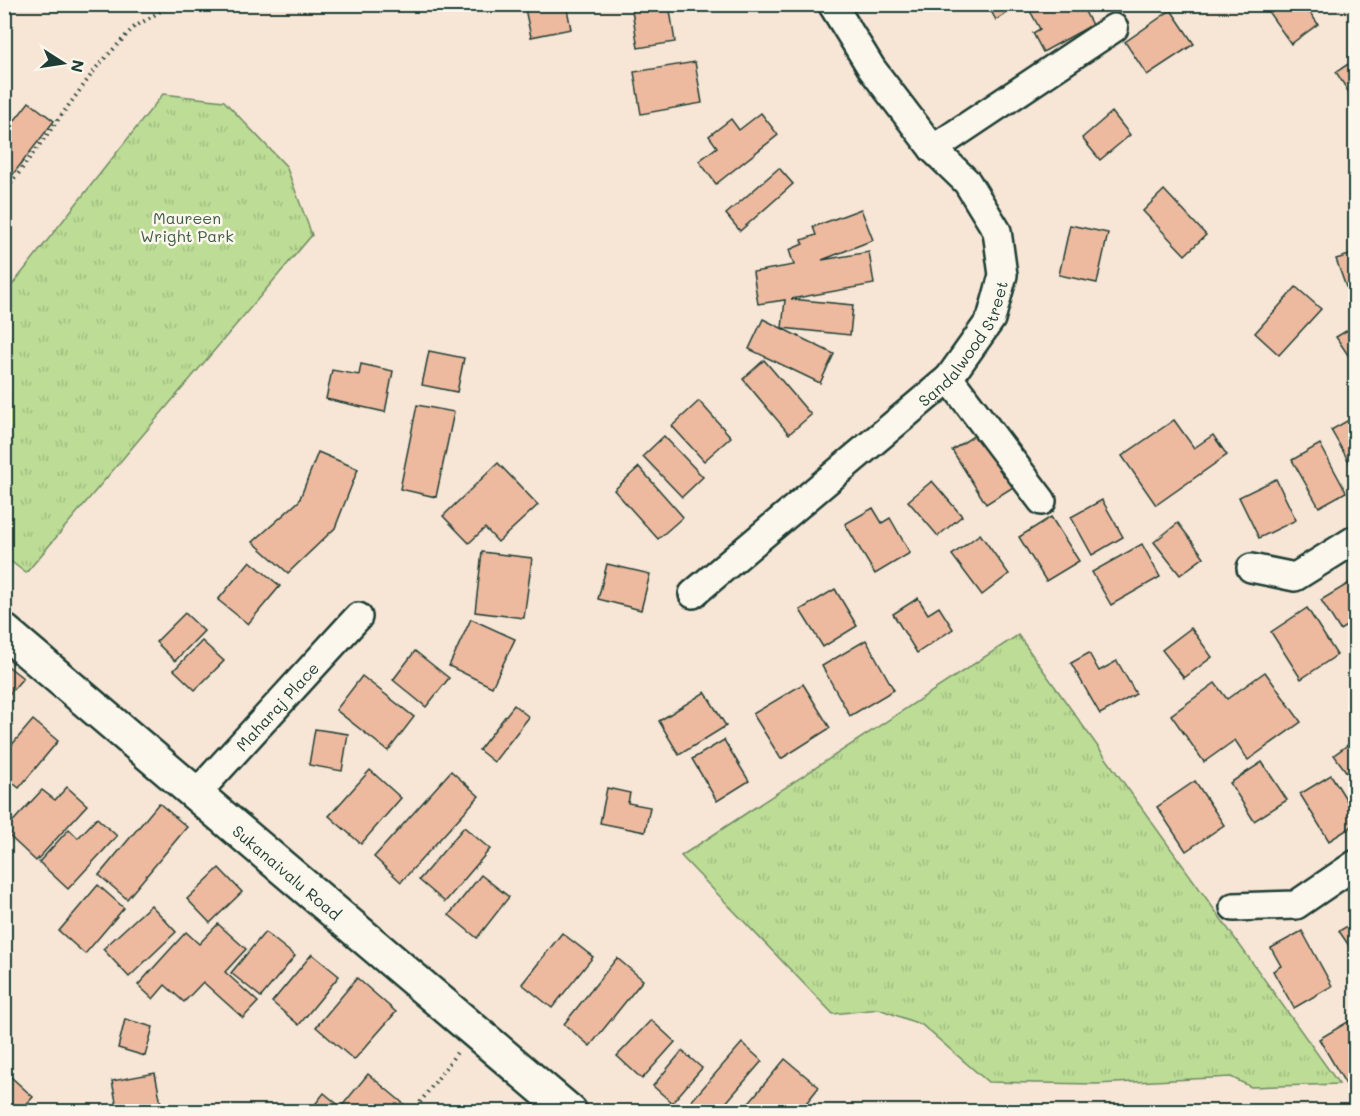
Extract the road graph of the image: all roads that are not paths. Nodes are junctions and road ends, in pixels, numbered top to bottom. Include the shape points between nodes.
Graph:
1 (832, 4) edge
2 (1114, 28) dead end
3 (933, 149) junction
4 (949, 378) junction
5 (1042, 501) dead end
6 (1356, 538) edge
7 (1251, 568) dead end
8 (693, 594) dead end
9 (358, 617) dead end
10 (4, 631) edge
11 (197, 793) junction
12 (1356, 864) edge
13 (1234, 907) dead end
14 (570, 1112) edge

1 - 3 street, Sandalwood Street via 872,69
2 - 3 street
3 - 4 street, Sandalwood Street via 967,182 997,231 1003,275 991,319
4 - 5 street
4 - 8 street, Sandalwood Street
6 - 7 street via 1295,577
9 - 11 street, Maharaj Place
10 - 11 main road, Sukanaivalu Road
11 - 14 main road, Sukanaivalu Road
12 - 13 street via 1296,905

